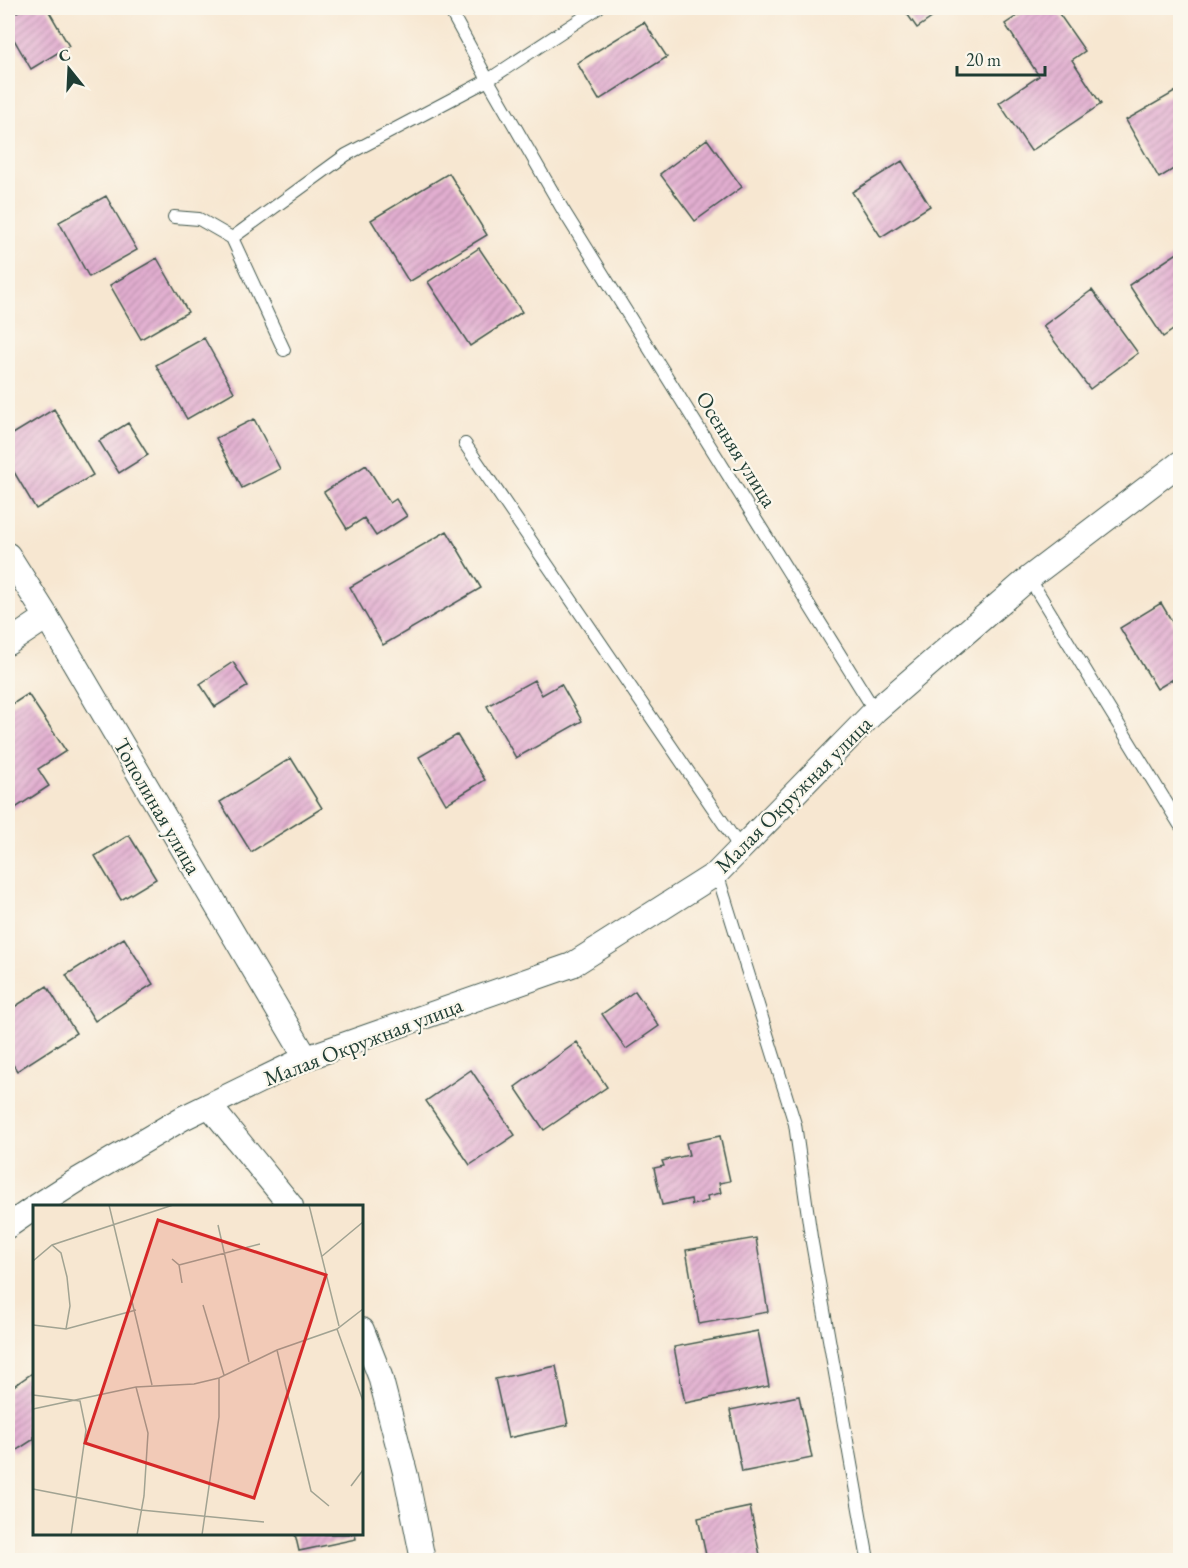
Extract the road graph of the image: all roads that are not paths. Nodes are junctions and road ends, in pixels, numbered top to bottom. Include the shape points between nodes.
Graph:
1 (449, 8) edge
2 (598, 8) edge
3 (488, 80) junction
4 (174, 217) dead end
5 (232, 238) junction
6 (284, 350) dead end
7 (465, 444) dead end
8 (1180, 463) edge
9 (8, 555) edge
10 (1029, 578) junction
11 (47, 617) junction
12 (8, 644) edge
13 (875, 711) junction
14 (1180, 825) edge
15 (741, 849) junction
16 (717, 873) junction
17 (306, 1058) junction
18 (208, 1105) junction
19 (39, 1205) edge
20 (290, 1205) edge
21 (33, 1209) edge
22 (8, 1226) edge
23 (363, 1333) edge
24 (423, 1560) edge
25 (868, 1560) edge

1 - 3 lane, Осенняя улица
2 - 3 lane
3 - 5 lane via 346,155
3 - 13 lane, Осенняя улица via 563,210
4 - 5 lane via 199,219
5 - 6 lane
7 - 15 lane
8 - 10 street, Малая Окружная улица
9 - 11 street, Тополиная улица
10 - 13 street, Малая Окружная улица
10 - 14 lane
11 - 12 street
11 - 17 street, Тополиная улица
13 - 15 street, Малая Окружная улица
15 - 16 street, Малая Окружная улица
16 - 17 street, Малая Окружная улица via 572,964
16 - 25 lane via 795,1124
17 - 18 street, Малая Окружная улица
18 - 19 street, Малая Окружная улица
18 - 20 street
21 - 22 street, Малая Окружная улица
23 - 24 street via 380,1376

